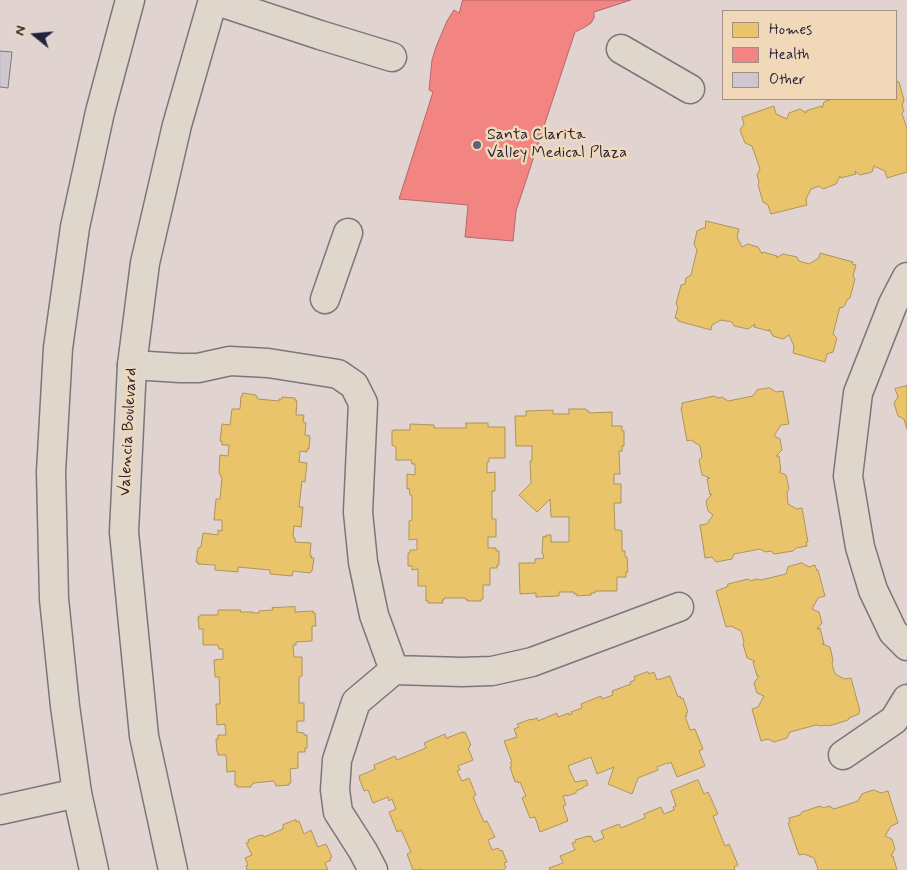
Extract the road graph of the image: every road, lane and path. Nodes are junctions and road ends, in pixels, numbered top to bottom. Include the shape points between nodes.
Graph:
1 (130, 0) edge
2 (214, 0) edge
3 (621, 49) dead end
4 (392, 57) dead end
5 (690, 89) dead end
6 (348, 233) dead end
7 (907, 277) edge
8 (325, 299) dead end
9 (132, 365) junction
10 (679, 608) dead end
11 (907, 646) edge
12 (394, 670) junction
13 (907, 699) edge
14 (843, 756) dead end
15 (77, 793) junction
16 (0, 810) edge
17 (94, 870) edge
18 (174, 870) edge
19 (373, 870) edge

1 - 15 main road via 100,112 75,227 58,348 51,472 54,599
2 - 4 main road
2 - 9 main road, Valencia Boulevard via 177,125 146,263
3 - 5 main road
6 - 8 main road
7 - 11 main road via 858,393 848,476 860,547 873,590 893,632
9 - 12 main road via 198,368 230,362 268,362 338,374 354,385 363,402 358,512 363,562 374,615
9 - 18 main road, Valencia Boulevard via 124,532 144,736
10 - 12 main road via 532,662 492,671
12 - 19 main road via 356,702 337,760 335,790 338,812
13 - 14 main road via 894,720
15 - 16 main road
15 - 17 main road

